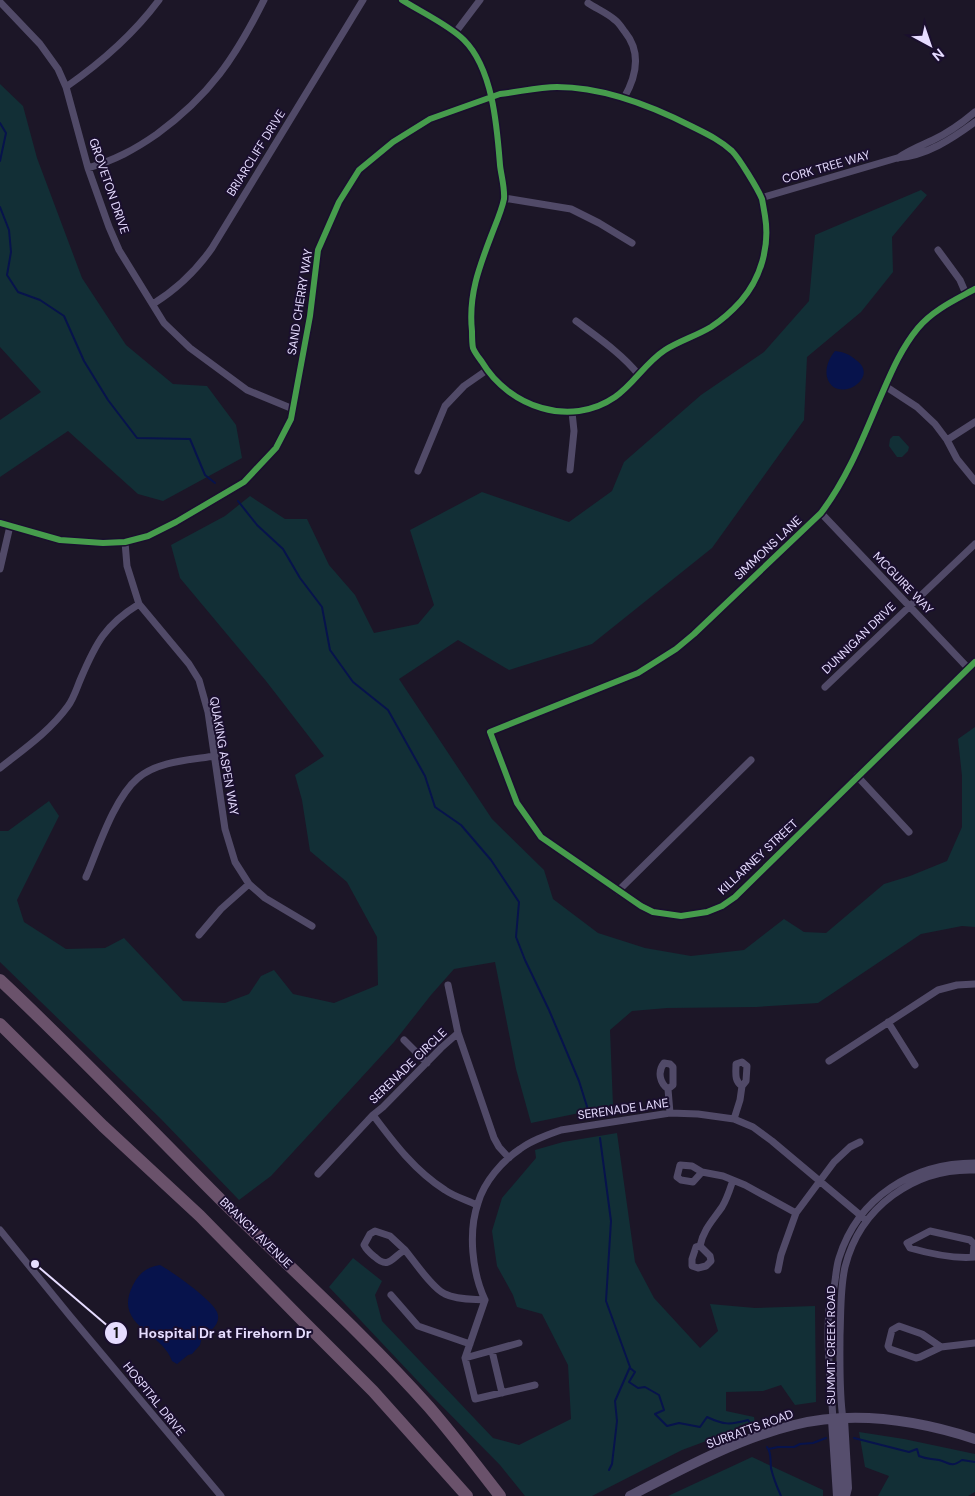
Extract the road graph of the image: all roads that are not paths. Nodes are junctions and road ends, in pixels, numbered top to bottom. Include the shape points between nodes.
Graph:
1 (159, 0) edge
2 (264, 0) edge
3 (363, 0) edge
4 (402, 0) edge
5 (480, 0) edge
6 (0, 2) edge
7 (588, 3) dead end
8 (455, 34) junction
9 (66, 87) junction
10 (492, 97) junction
11 (624, 98) junction
12 (975, 112) edge
13 (975, 122) edge
14 (897, 158) junction
15 (88, 168) junction
16 (504, 198) junction
17 (761, 198) junction
18 (632, 243) dead end
19 (938, 250) dead end
20 (975, 290) edge
21 (966, 294) junction
22 (153, 304) junction
23 (576, 321) dead end
24 (486, 370) junction
25 (638, 374) junction
26 (885, 386) junction
27 (293, 409) junction
28 (572, 412) junction
29 (975, 422) edge
30 (947, 440) junction
31 (570, 470) dead end
32 (418, 471) dead end
33 (975, 480) edge
34 (821, 513) junction
35 (0, 522) edge
36 (10, 526) junction
37 (125, 542) junction
38 (975, 544) edge
39 (0, 569) edge
40 (139, 604) junction
41 (909, 605) junction
42 (975, 662) edge
43 (968, 668) junction
44 (825, 687) dead end
45 (490, 732) joint
46 (215, 756) junction
47 (751, 760) dead end
48 (0, 768) edge
49 (858, 776) junction
50 (909, 832) dead end
51 (86, 877) dead end
52 (249, 884) junction
53 (618, 890) junction
54 (312, 926) dead end
55 (199, 935) dead end
56 (0, 980) edge
57 (975, 984) edge
58 (448, 986) dead end
59 (888, 1022) junction
60 (0, 1024) edge
61 (458, 1033) junction
62 (404, 1040) dead end
63 (829, 1062) dead end
64 (426, 1063) junction
65 (915, 1065) dead end
66 (742, 1086) dead end
67 (668, 1089) dead end
68 (670, 1113) junction
69 (373, 1115) junction
70 (734, 1120) junction
71 (860, 1142) dead end
72 (509, 1158) junction
73 (975, 1163) edge
74 (975, 1170) edge
75 (702, 1172) dead end
76 (318, 1174) dead end
77 (733, 1180) junction
78 (819, 1180) junction
79 (477, 1204) junction
80 (796, 1213) junction
81 (863, 1218) junction
82 (0, 1230) edge
83 (700, 1246) dead end
84 (405, 1250) junction
85 (974, 1257) edge
86 (778, 1270) dead end
87 (391, 1295) dead end
88 (485, 1300) junction
89 (975, 1343) edge
90 (470, 1344) junction
91 (519, 1344) dead end
92 (941, 1347) junction
93 (492, 1351) junction
94 (465, 1358) junction
95 (535, 1385) dead end
96 (502, 1393) junction
97 (844, 1419) junction
98 (833, 1420) junction
99 (975, 1439) edge
100 (439, 1463) junction
101 (490, 1483) junction
102 (221, 1496) edge
103 (458, 1496) edge
104 (467, 1496) edge
105 (500, 1496) edge
106 (506, 1496) edge
107 (630, 1496) edge
108 (838, 1496) edge
109 (845, 1496) edge

1 - 9 street via 128,37
2 - 15 street via 225,68 193,105 129,152
3 - 22 street, BRIARCLIFF DRIVE via 209,253 180,285
4 - 8 street
5 - 8 street
6 - 9 street, GROVETON DRIVE via 40,44
7 - 11 street via 616,20 635,50 632,84
8 - 10 street via 465,41 479,62
9 - 15 street, GROVETON DRIVE
10 - 11 street, SAND CHERRY WAY via 557,87
10 - 16 street
10 - 27 street, SAND CHERRY WAY via 430,119 393,142 359,170 339,202 318,250
11 - 17 street, SAND CHERRY WAY via 665,113 719,140 735,153
12 - 14 street, CORK TREE WAY via 954,128
13 - 14 street, CORK TREE WAY via 937,146 912,157
14 - 17 street, CORK TREE WAY
15 - 22 street, GROVETON DRIVE via 109,228
16 - 18 street via 572,209
16 - 24 street, SAND CHERRY WAY via 472,295 470,315 474,348
17 - 25 street, SAND CHERRY WAY via 767,227 765,249 754,282 743,299 711,327 666,349
19 - 21 street
20 - 21 street, SIMMONS LANE
21 - 26 street, SIMMONS LANE via 941,308 920,326 902,350
22 - 27 street, GROVETON DRIVE via 170,330 190,348 247,390
23 - 25 street via 631,364
24 - 28 street, SAND CHERRY WAY via 515,398 531,406
24 - 32 street via 445,406
25 - 28 street, SAND CHERRY WAY via 614,398 599,406
26 - 30 street via 917,407
26 - 34 street, SIMMONS LANE via 849,469
27 - 37 street, SAND CHERRY WAY via 276,448 244,482 176,522 148,536
28 - 31 street via 574,431
29 - 30 street
30 - 33 street via 956,459
34 - 41 street, MCGUIRE WAY
34 - 45 street, SIMMONS LANE via 676,650 638,673
35 - 36 street, SAND CHERRY WAY
36 - 37 street, SAND CHERRY WAY via 60,540
36 - 39 street
37 - 40 street, QUAKING ASPEN WAY via 127,566
38 - 41 street, DUNNIGAN DRIVE
40 - 46 street, QUAKING ASPEN WAY via 189,664 198,680 208,712
40 - 48 street via 122,614 105,631 92,652 69,705 46,730
41 - 43 street, MCGUIRE WAY
41 - 44 street, DUNNIGAN DRIVE
42 - 43 street, KILLARNEY STREET
43 - 49 street, KILLARNEY STREET
45 - 53 street, KILLARNEY STREET via 517,803 541,837
46 - 51 street via 167,764 138,777 115,809
46 - 52 street, QUAKING ASPEN WAY via 225,829 235,862
47 - 53 street
49 - 50 street
49 - 53 street, KILLARNEY STREET via 752,881 722,906 681,916 662,914 652,912
52 - 54 street, QUAKING ASPEN WAY via 265,898
52 - 55 street
56 - 101 highway, BRANCH AVENUE via 396,1372 430,1408
57 - 59 street via 938,990
58 - 61 street, SERENADE CIRCLE
59 - 63 street
59 - 65 street
60 - 100 highway via 200,1216 373,1390
61 - 64 street, SERENADE CIRCLE
61 - 72 street, SERENADE CIRCLE via 494,1138
62 - 64 street
64 - 69 street, SERENADE CIRCLE
66 - 70 street
67 - 68 street
68 - 70 street, SERENADE LANE
68 - 72 street, SERENADE LANE via 561,1130 533,1141
69 - 76 street, SERENADE CIRCLE
69 - 79 street, SERENADE CIRCLE via 421,1172 444,1190
70 - 78 street, SERENADE LANE via 753,1127
71 - 78 street via 844,1152
72 - 79 street, SERENADE LANE via 490,1180
73 - 81 street, SUMMIT CREEK ROAD via 943,1166 908,1177 885,1191
74 - 81 street, SUMMIT CREEK ROAD via 946,1172 915,1181 895,1192
75 - 77 street
77 - 80 street
77 - 83 street
78 - 80 street
78 - 81 street, SERENADE LANE
79 - 88 street, SERENADE LANE via 473,1247 478,1284
80 - 86 street
81 - 97 street, SUMMIT CREEK ROAD via 846,1264 842,1288 840,1346
81 - 98 street, SUMMIT CREEK ROAD via 851,1230 840,1256 829,1309
82 - 102 street, HOSPITAL DRIVE
84 - 84 street via 379,1231 372,1232 365,1243 369,1253 385,1264
84 - 88 street via 446,1295
85 - 85 street via 926,1253 910,1248 907,1243 930,1231 970,1240 974,1244
87 - 90 street via 418,1326
88 - 90 street
89 - 92 street
90 - 94 street
91 - 93 street
92 - 92 street via 916,1358 888,1346 892,1330 899,1326 922,1334
93 - 94 street
93 - 96 street
94 - 96 street via 476,1399
95 - 96 street
97 - 98 main road, SURRATTS ROAD
97 - 99 main road, SURRATTS ROAD via 916,1423
97 - 109 main road
98 - 107 main road, SURRATTS ROAD via 795,1425 747,1441
98 - 108 main road
100 - 103 highway via 440,1474
100 - 104 highway
101 - 105 highway, BRANCH AVENUE
101 - 106 highway

